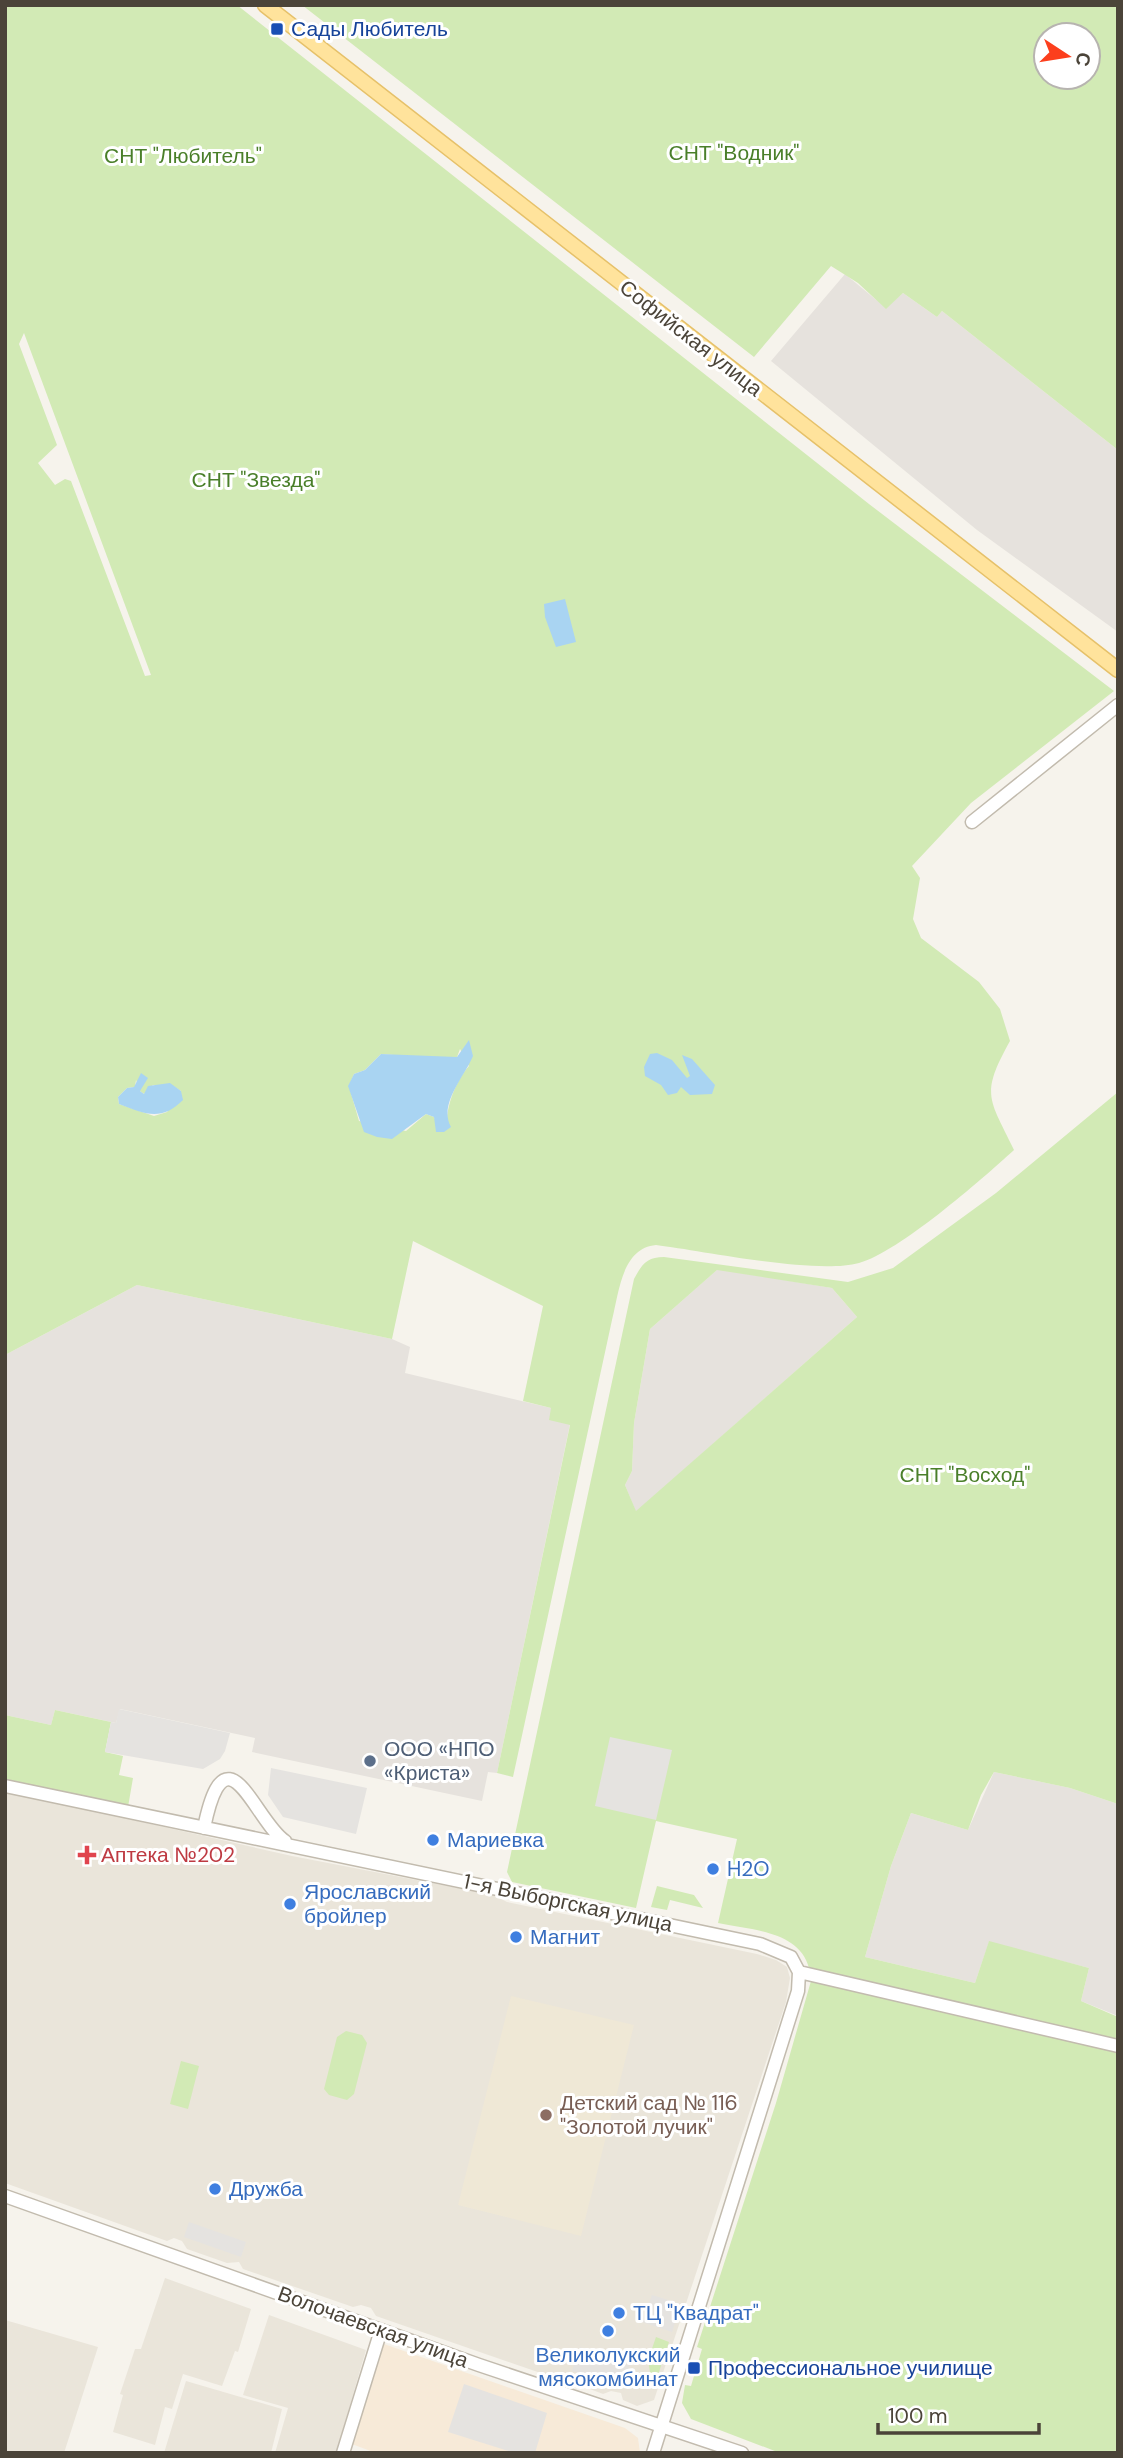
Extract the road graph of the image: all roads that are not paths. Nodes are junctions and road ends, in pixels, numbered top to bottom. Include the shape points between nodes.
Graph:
1 (265, 5) edge
2 (1118, 670) edge
3 (1118, 705) edge
4 (972, 822) dead end
5 (5, 1786) edge
6 (204, 1828) junction
7 (295, 1845) junction
8 (799, 1972) junction
9 (1118, 2046) edge
10 (5, 2196) edge
11 (381, 2330) junction
12 (661, 2426) junction
13 (343, 2453) edge
14 (653, 2453) edge
15 (741, 2453) edge

1 - 2 main road, Софийская улица
3 - 4 street
5 - 6 street, 1-я Выборгская улица
6 - 7 street, 1-я Выборгская улица
6 - 7 street via 214,1789 233,1782 245,1787 274,1832
7 - 8 street, 1-я Выборгская улица via 768,1946 791,1957
8 - 9 street
8 - 12 street via 798,1991
10 - 11 street, Волочаевская улица
11 - 12 street, Волочаевская улица
11 - 13 street
12 - 14 street
12 - 15 street, Волочаевская улица

